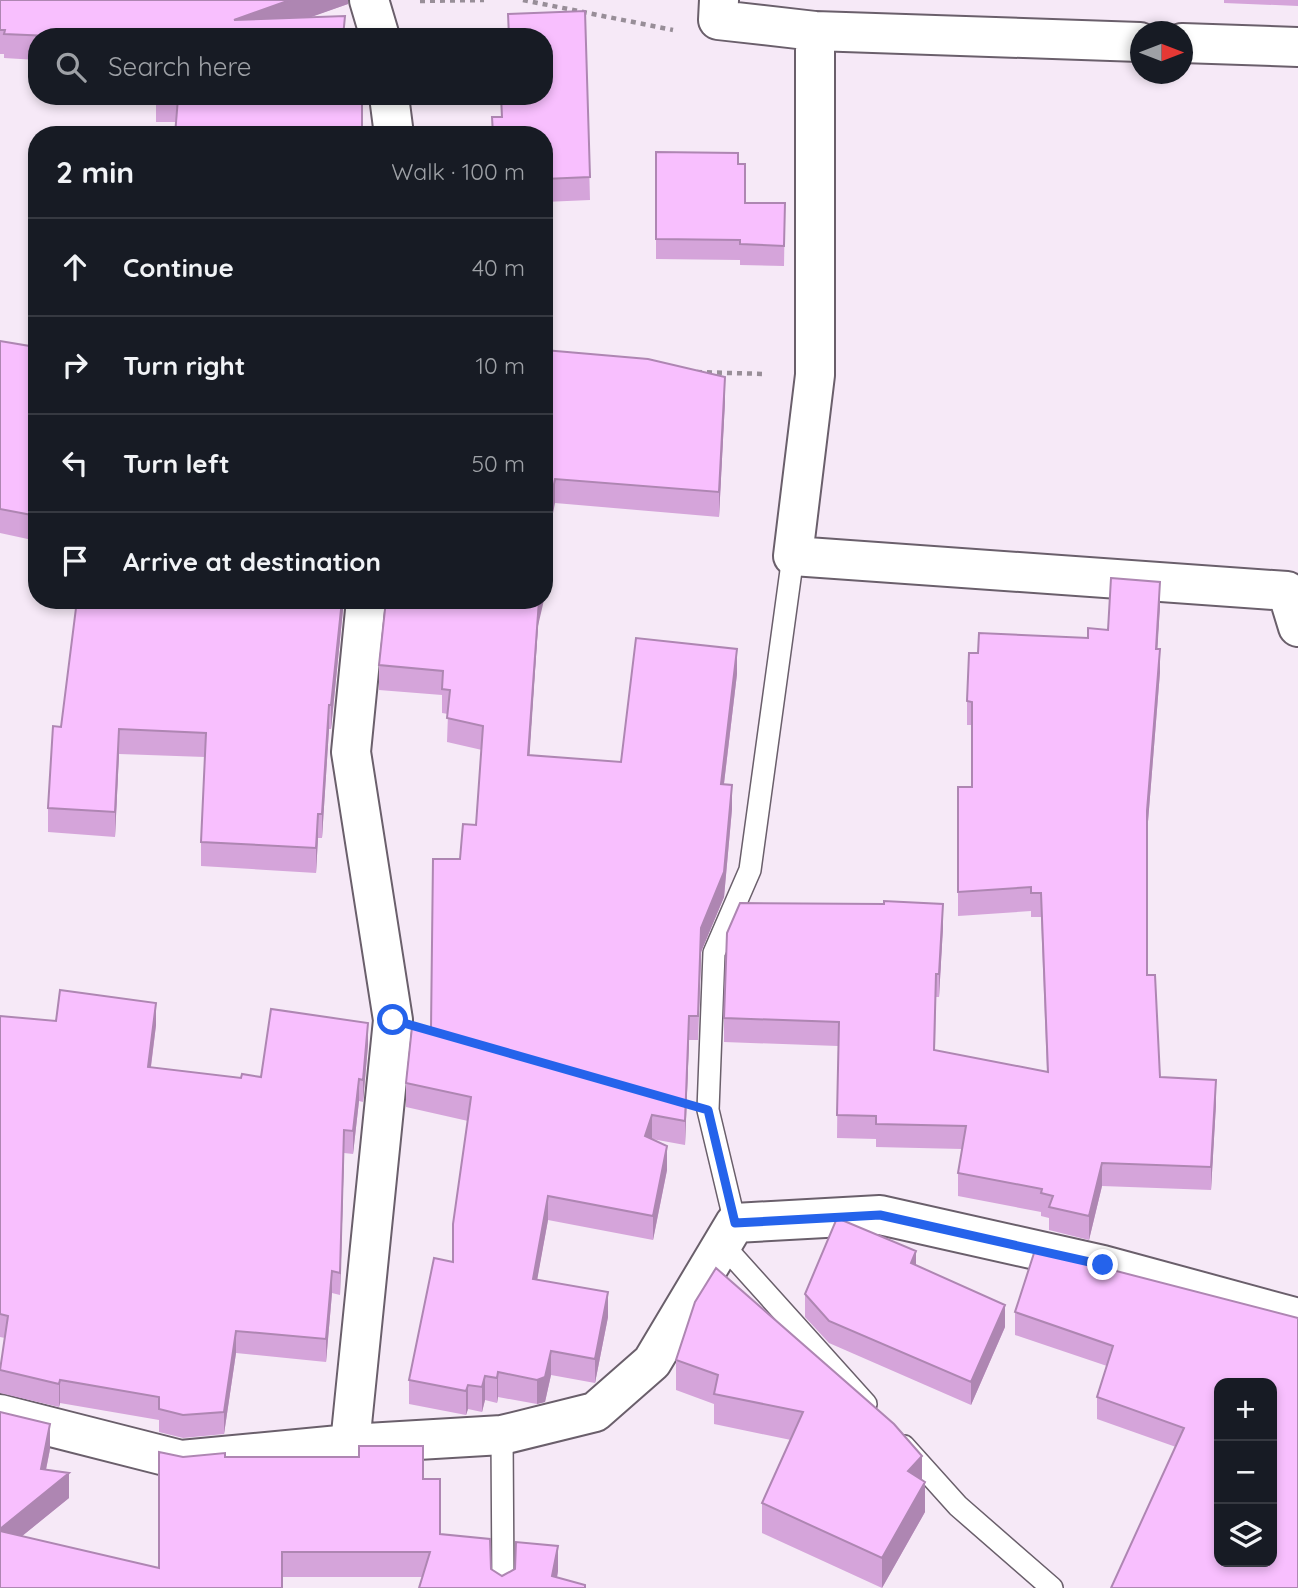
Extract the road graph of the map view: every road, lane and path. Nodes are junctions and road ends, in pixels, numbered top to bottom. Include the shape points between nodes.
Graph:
1 (484, 0) edge
2 (523, 0) edge
3 (719, 10) edge
4 (373, 13) edge
5 (815, 31) junction
6 (1130, 42) edge
7 (1193, 43) edge
8 (1298, 47) edge
9 (389, 105) edge
10 (393, 126) edge
11 (696, 372) edge
12 (815, 375) junction
13 (793, 556) junction
14 (365, 609) edge
15 (1298, 628) edge
16 (728, 1234) junction
17 (1298, 1318) edge
18 (0, 1414) edge
19 (876, 1415) edge
20 (502, 1435) junction
21 (894, 1435) edge
22 (350, 1444) junction
23 (503, 1588) edge
24 (1052, 1588) edge

1 - 4 path
2 - 3 path via 698,34
3 - 5 street
5 - 6 street
5 - 12 street
7 - 8 street
9 - 10 street
11 - 12 path
12 - 13 street
13 - 15 street via 1287,591
13 - 16 lane via 750,870 715,953 708,1110
14 - 22 street via 351,752 393,1020
16 - 17 street via 880,1215 1103,1265
16 - 19 lane
16 - 20 street via 652,1362 595,1412
18 - 22 street via 181,1460
20 - 22 street
20 - 23 lane
21 - 24 lane via 958,1506

